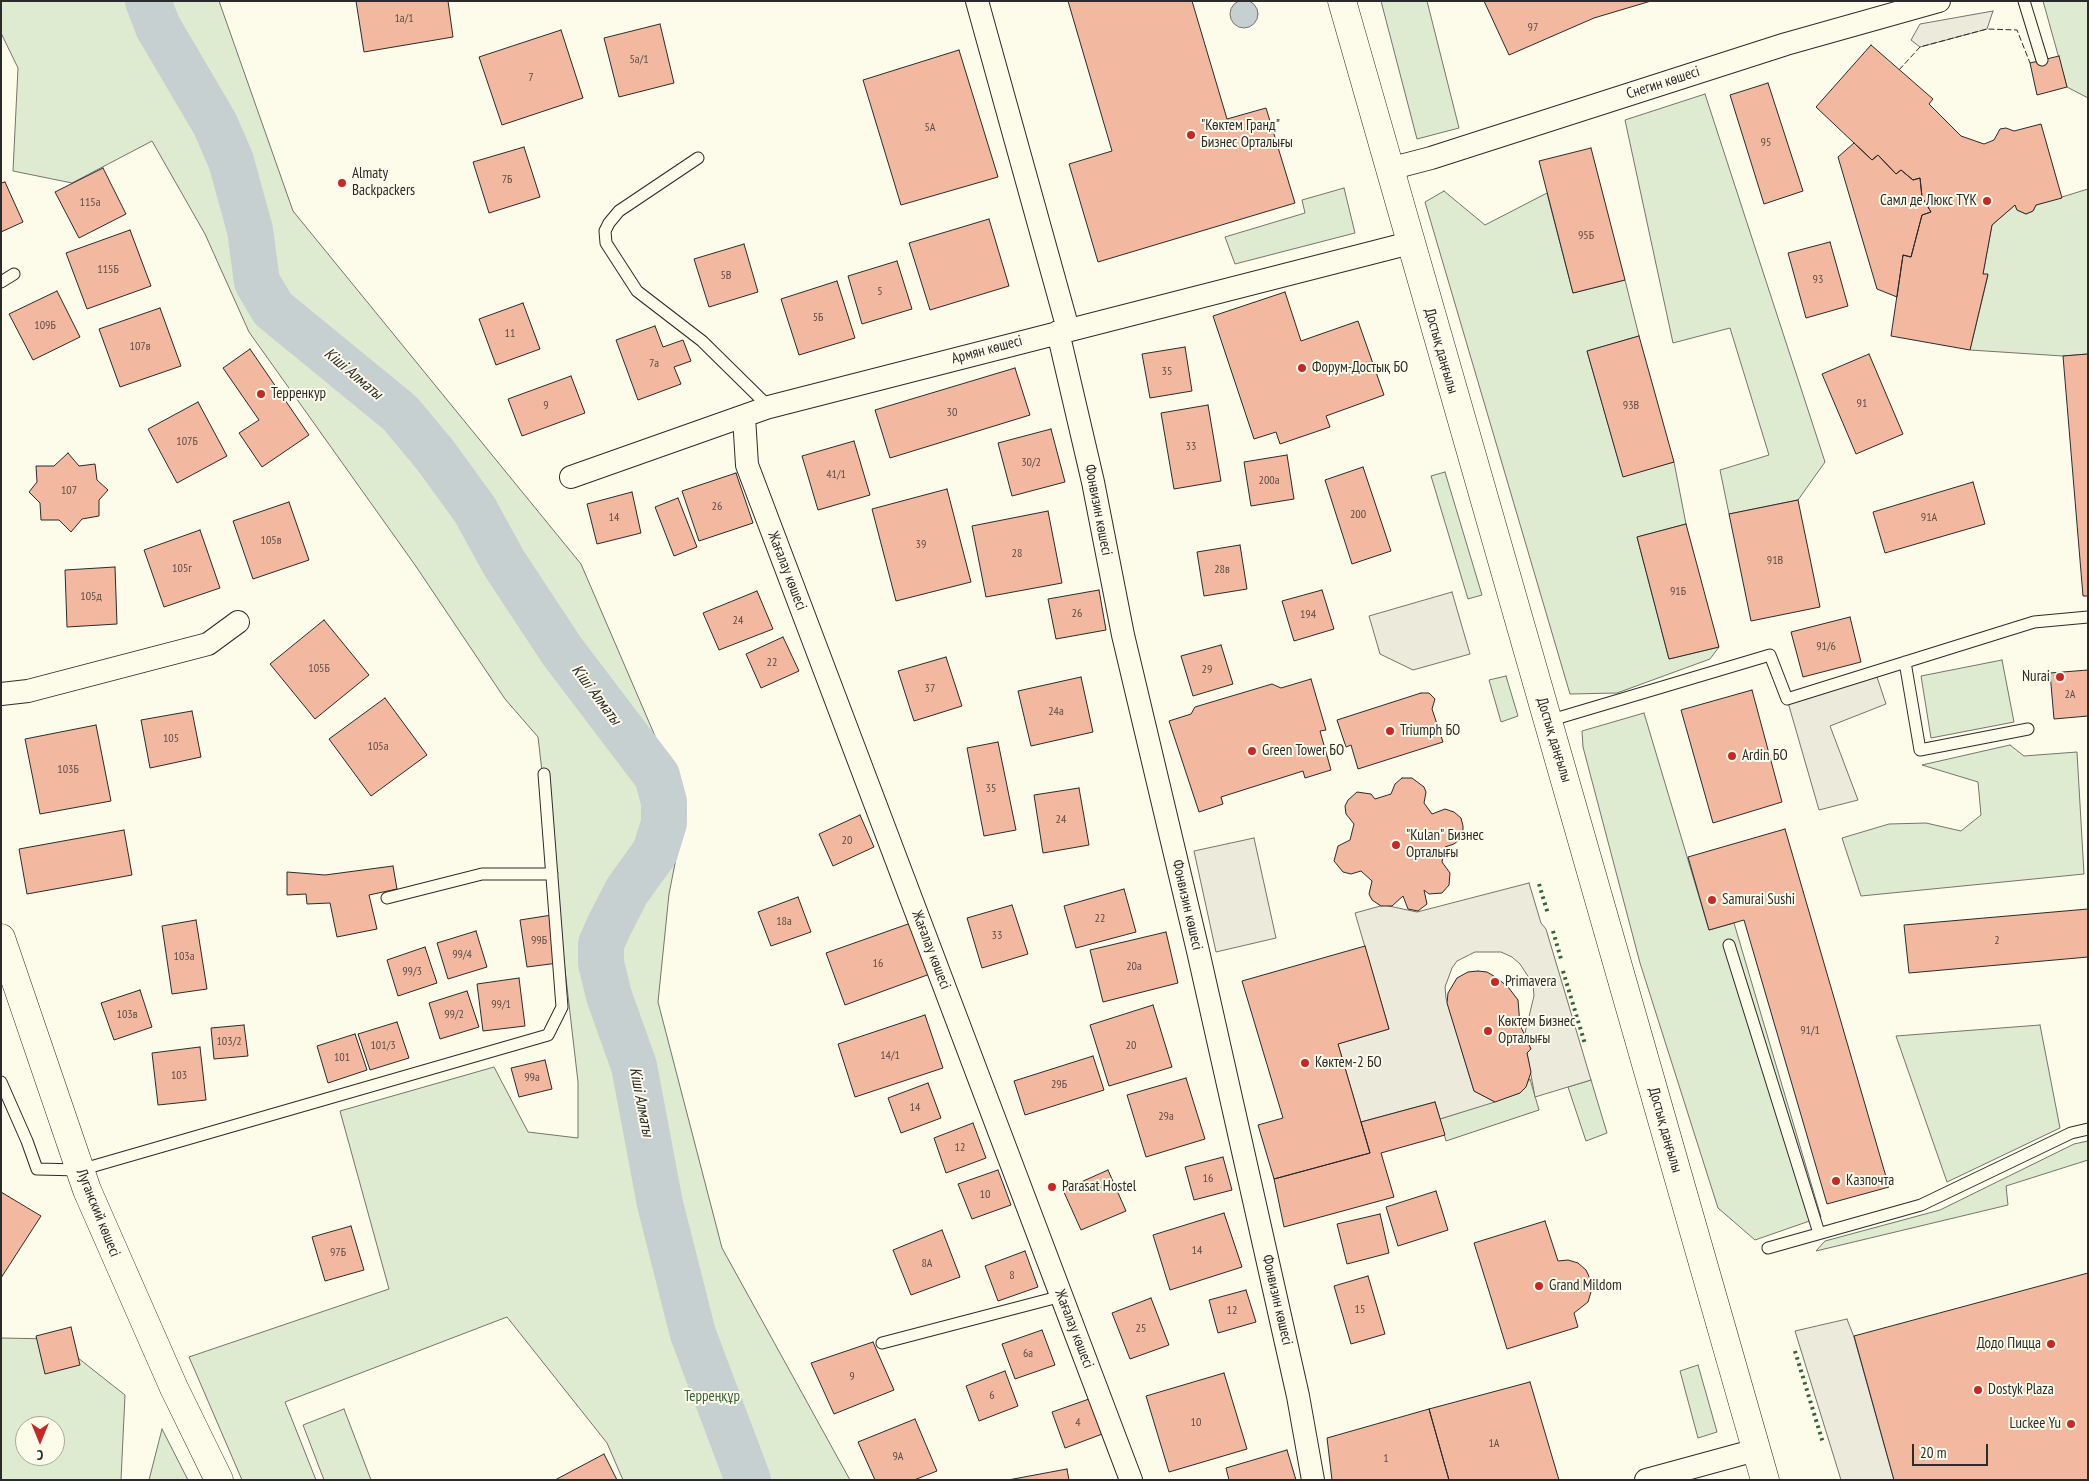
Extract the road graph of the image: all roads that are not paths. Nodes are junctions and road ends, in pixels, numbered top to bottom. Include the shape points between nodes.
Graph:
1 (977, 1) edge
2 (1342, 1) edge
3 (1939, 1) edge
4 (2024, 1) edge
5 (2042, 60) dead end
6 (698, 158) dead end
7 (1389, 169) junction
8 (1410, 243) junction
9 (14, 274) dead end
10 (1, 282) edge
11 (1063, 330) junction
12 (769, 407) junction
13 (744, 417) junction
14 (571, 477) dead end
15 (2088, 617) edge
16 (238, 622) dead end
17 (1905, 662) junction
18 (1, 694) edge
19 (1548, 722) junction
20 (2028, 729) dead end
21 (544, 774) dead end
22 (552, 874) junction
23 (387, 898) dead end
24 (1, 938) edge
25 (1729, 945) dead end
26 (1, 1082) edge
27 (2088, 1130) edge
28 (80, 1170) junction
29 (1819, 1233) junction
30 (1768, 1248) dead end
31 (1062, 1296) junction
32 (882, 1343) dead end
33 (1756, 1450) junction
34 (219, 1480) edge
35 (1132, 1480) edge
36 (1313, 1480) edge
37 (1646, 1480) edge
38 (1765, 1480) edge

1 - 11 street, Фонвизин көшесі
2 - 7 main road, Достық даңғылы
3 - 7 street, Снегин көшесі via 1786,44
4 - 5 lane
6 - 12 lane via 619,211 605,232 606,243 636,292 702,341
7 - 8 main road, Достық даңғылы
8 - 11 street, Армян көшесі
8 - 19 main road, Достық даңғылы
9 - 10 lane
11 - 12 street, Армян көшесі
11 - 36 street, Фонвизин көшесі via 1123,635 1294,1376
12 - 13 street, Армян көшесі
13 - 14 street, Армян көшесі
13 - 31 street, Жағалау көшесі via 747,465
15 - 17 lane via 2034,622
16 - 18 street via 208,644 28,691
17 - 19 lane via 1787,699 1770,655
17 - 20 lane via 1920,750
19 - 33 main road, Достық даңғылы
21 - 22 lane
22 - 23 lane via 482,874
22 - 28 lane via 562,1007 548,1035
24 - 28 main road, Луганский көшесі
25 - 29 lane
26 - 28 lane via 37,1169
27 - 29 lane via 2071,1132 1921,1205
28 - 34 main road, Луганский көшесі via 174,1388
29 - 30 lane
31 - 32 lane
31 - 35 street, Жағалау көшесі
33 - 37 street
33 - 38 main road, Достық даңғылы

